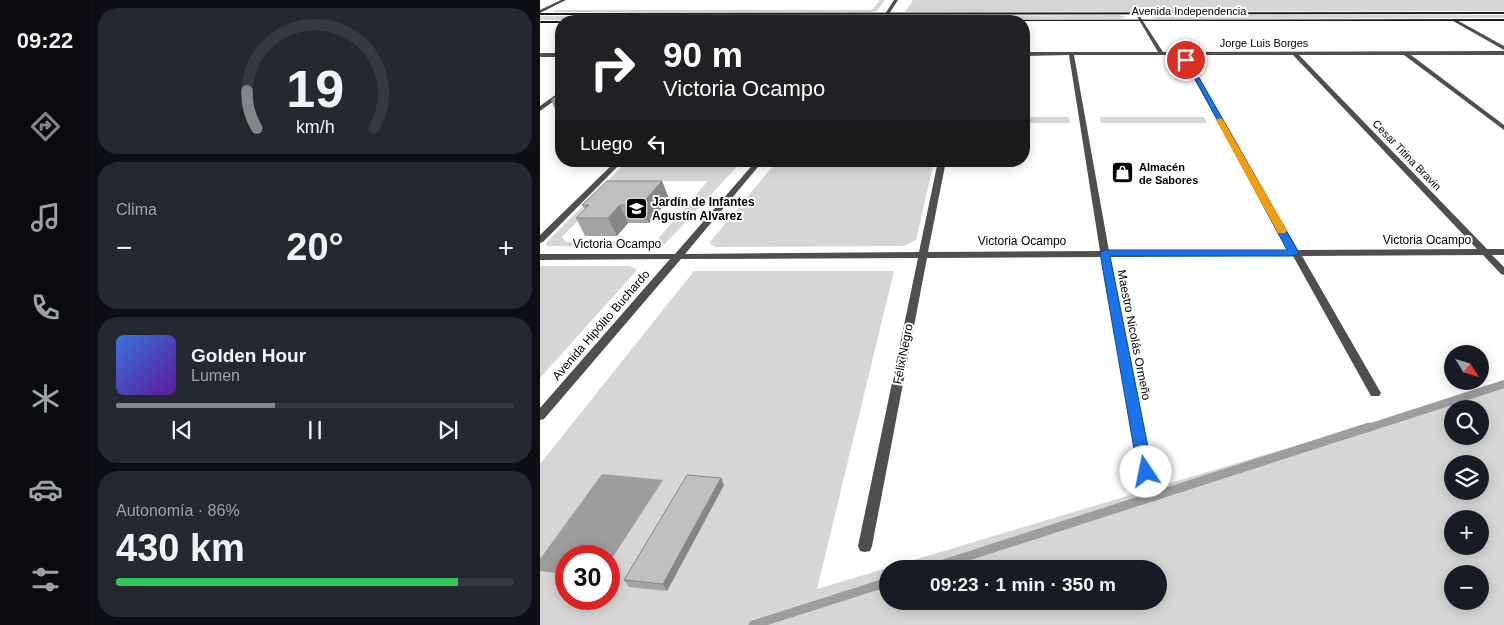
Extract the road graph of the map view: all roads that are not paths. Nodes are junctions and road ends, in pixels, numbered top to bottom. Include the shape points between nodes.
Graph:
1 (564, 0) edge
2 (896, 0) edge
3 (540, 13) edge
4 (895, 13) joint
5 (1137, 13) junction
6 (1504, 13) edge
7 (632, 14) joint
8 (869, 14) joint
9 (887, 14) junction
10 (1030, 20) edge
11 (1141, 20) junction
12 (1455, 20) junction
13 (1504, 20) edge
14 (540, 22) edge
15 (555, 22) edge
16 (1504, 48) edge
17 (1504, 53) edge
18 (1030, 54) edge
19 (1072, 54) junction
20 (1162, 54) junction
21 (1180, 54) junction
22 (1294, 54) junction
23 (1405, 54) junction
24 (540, 55) edge
25 (555, 55) edge
26 (555, 98) edge
27 (540, 109) edge
28 (1504, 128) edge
29 (614, 167) edge
30 (755, 167) edge
31 (941, 167) edge
32 (540, 240) edge
33 (1485, 252) junction
34 (1504, 252) edge
35 (1105, 253) junction
36 (1294, 253) junction
37 (923, 254) junction
38 (540, 256) edge
39 (677, 256) junction
40 (1504, 272) edge
41 (1375, 393) dead end
42 (540, 416) edge
43 (1146, 472) dead end
44 (865, 546) dead end

1 - 3 street
2 - 9 street
3 - 7 main road, Avenida Independencia
4 - 5 main road, Avenida Independencia
4 - 9 main road, Avenida Independencia
5 - 6 main road, Avenida Independencia
5 - 11 street
7 - 8 main road, Avenida Independencia
8 - 9 main road, Avenida Independencia
10 - 11 main road, Avenida Independencia
11 - 12 main road, Avenida Independencia
11 - 20 street
12 - 13 main road, Avenida Independencia
12 - 16 street
14 - 15 main road
17 - 23 street, Jorge Luis Borges
18 - 19 street, Jorge Luis Borges
19 - 20 street, Jorge Luis Borges
19 - 35 street, Maestro Nicolás Ormeño
20 - 21 street, Jorge Luis Borges
21 - 22 street, Jorge Luis Borges
21 - 36 street
22 - 23 street, Jorge Luis Borges
22 - 33 street, Cesar Titina Bravin
23 - 28 street
24 - 25 street
26 - 27 street
29 - 32 street
30 - 39 street, Avenida Hipólito Buchardo
31 - 37 street, Félix Negro
33 - 34 street, Victoria Ocampo
33 - 36 street, Victoria Ocampo
33 - 40 street, Cesar Titina Bravin
35 - 36 street, Victoria Ocampo
35 - 37 street, Victoria Ocampo
35 - 43 street, Maestro Nicolás Ormeño
36 - 41 street
37 - 39 street, Victoria Ocampo
37 - 44 street, Félix Negro
38 - 39 street, Victoria Ocampo
39 - 42 street, Avenida Hipólito Buchardo

